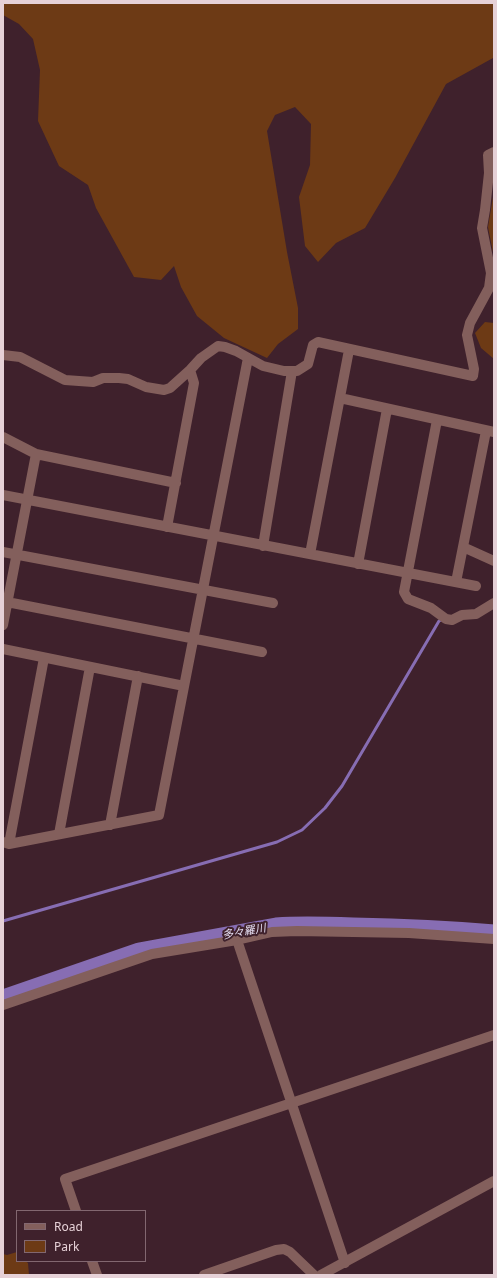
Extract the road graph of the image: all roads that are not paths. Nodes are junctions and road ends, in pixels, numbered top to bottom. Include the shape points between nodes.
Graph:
1 (494, 152) edge
2 (348, 350) junction
3 (3, 354) edge
4 (248, 358) junction
5 (190, 370) junction
6 (292, 371) junction
7 (340, 398) junction
8 (387, 409) junction
9 (437, 420) junction
10 (490, 432) edge
11 (3, 438) edge
12 (36, 454) junction
13 (176, 483) junction
14 (3, 495) edge
15 (27, 500) junction
16 (167, 527) junction
17 (213, 536) junction
18 (263, 546) junction
19 (463, 547) junction
20 (3, 552) edge
21 (310, 554) junction
22 (16, 555) junction
23 (494, 562) edge
24 (358, 564) junction
25 (407, 573) junction
26 (456, 582) junction
27 (476, 586) dead end
28 (203, 590) junction
29 (7, 602) junction
30 (273, 603) dead end
31 (494, 603) edge
32 (3, 625) edge
33 (193, 639) junction
34 (3, 649) edge
35 (262, 652) dead end
36 (44, 658) junction
37 (90, 667) junction
38 (138, 676) junction
39 (184, 686) junction
40 (110, 824) junction
41 (59, 834) junction
42 (6, 843) edge
43 (494, 939) edge
44 (237, 940) junction
45 (3, 1005) edge
46 (494, 1035) edge
47 (290, 1103) junction
48 (494, 1181) edge
49 (76, 1210) edge
50 (92, 1262) edge
51 (345, 1262) junction
52 (97, 1275) edge
53 (204, 1275) edge
54 (314, 1275) edge
55 (322, 1275) edge

1 - 2 street via 488,155 489,173 482,228 491,273 489,288 470,323 467,335 474,369 472,376
2 - 6 street via 318,342 313,345 308,364 297,371
2 - 7 street
3 - 5 street via 20,357 65,380 92,382 103,378 119,378 164,390 170,388
4 - 5 street via 236,351 218,346
4 - 6 street via 263,366
4 - 17 street
5 - 13 street via 194,383
6 - 18 street
7 - 8 street
7 - 21 street
8 - 9 street
8 - 24 street
9 - 10 street
9 - 25 street
10 - 19 street
11 - 12 street
12 - 13 street
12 - 15 street
13 - 16 street
14 - 15 street
15 - 16 street
15 - 22 street
16 - 17 street
17 - 18 street
17 - 28 street
18 - 21 street
19 - 23 street
19 - 26 street
20 - 22 street
21 - 24 street
22 - 28 street
22 - 29 street
24 - 25 street
25 - 26 street
25 - 31 street via 404,592 408,599 431,608 444,618 452,620 462,615 476,614
26 - 27 street
28 - 30 street
28 - 33 street
29 - 32 street
29 - 33 street
33 - 35 street
33 - 39 street
34 - 36 street
36 - 37 street
36 - 42 street
37 - 38 street
37 - 41 street
38 - 39 street
38 - 40 street
39 - 40 street via 159,815
40 - 41 street
41 - 42 street
43 - 44 street via 409,933 298,931 272,932
44 - 45 street via 152,954
44 - 47 street
46 - 47 street
47 - 49 street via 65,1179
47 - 51 street
48 - 51 street
50 - 52 street
51 - 55 street
53 - 54 street via 276,1250 290,1252

